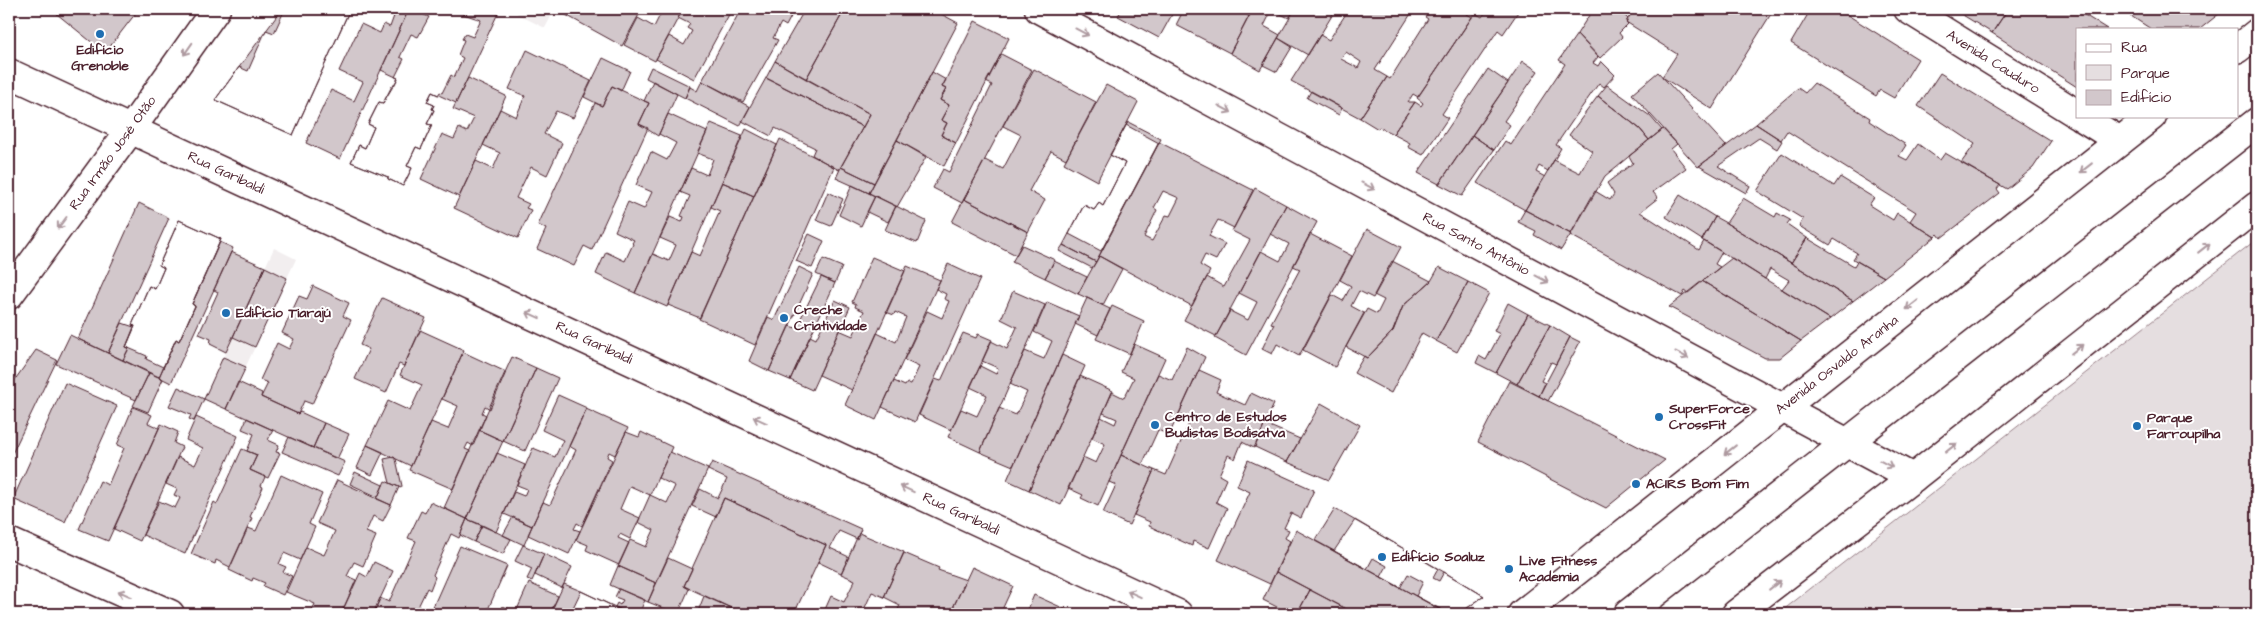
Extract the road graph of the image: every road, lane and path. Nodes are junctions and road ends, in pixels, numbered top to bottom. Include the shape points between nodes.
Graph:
1 (216, 9) edge
2 (1039, 9) edge
3 (1908, 9) edge
4 (2257, 34) edge
5 (2238, 48) edge
6 (9, 73) edge
7 (2076, 113) edge
8 (2084, 118) edge
9 (2149, 118) edge
10 (2257, 122) edge
11 (131, 129) junction
12 (2120, 141) junction
13 (2257, 206) edge
14 (9, 295) edge
15 (1782, 408) junction
16 (1847, 444) junction
17 (1913, 478) junction
18 (9, 542) edge
19 (170, 614) edge
20 (1178, 614) edge
21 (1522, 614) edge
22 (1628, 614) edge
23 (1736, 614) edge

1 -> 11 street, Rua Irmão José Otão
2 -> 15 street, Rua Santo Antônio
3 - 7 street, Avenida Cauduro
4 - 5 street
6 - 11 street, Rua Garibaldi
8 - 12 street, Avenida Cauduro
9 - 12 street, Avenida Osvaldo Aranha
10 - 16 street
11 -> 14 street, Rua Irmão José Otão
20 -> 11 street, Rua Garibaldi
12 -> 15 street, Avenida Osvaldo Aranha
17 -> 13 street
15 - 16 street, Rua Santo Antônio
15 -> 21 street, Avenida Osvaldo Aranha
16 -> 17 street, Rua Santo Antônio
16 - 22 street
23 -> 17 street
19 -> 18 street

